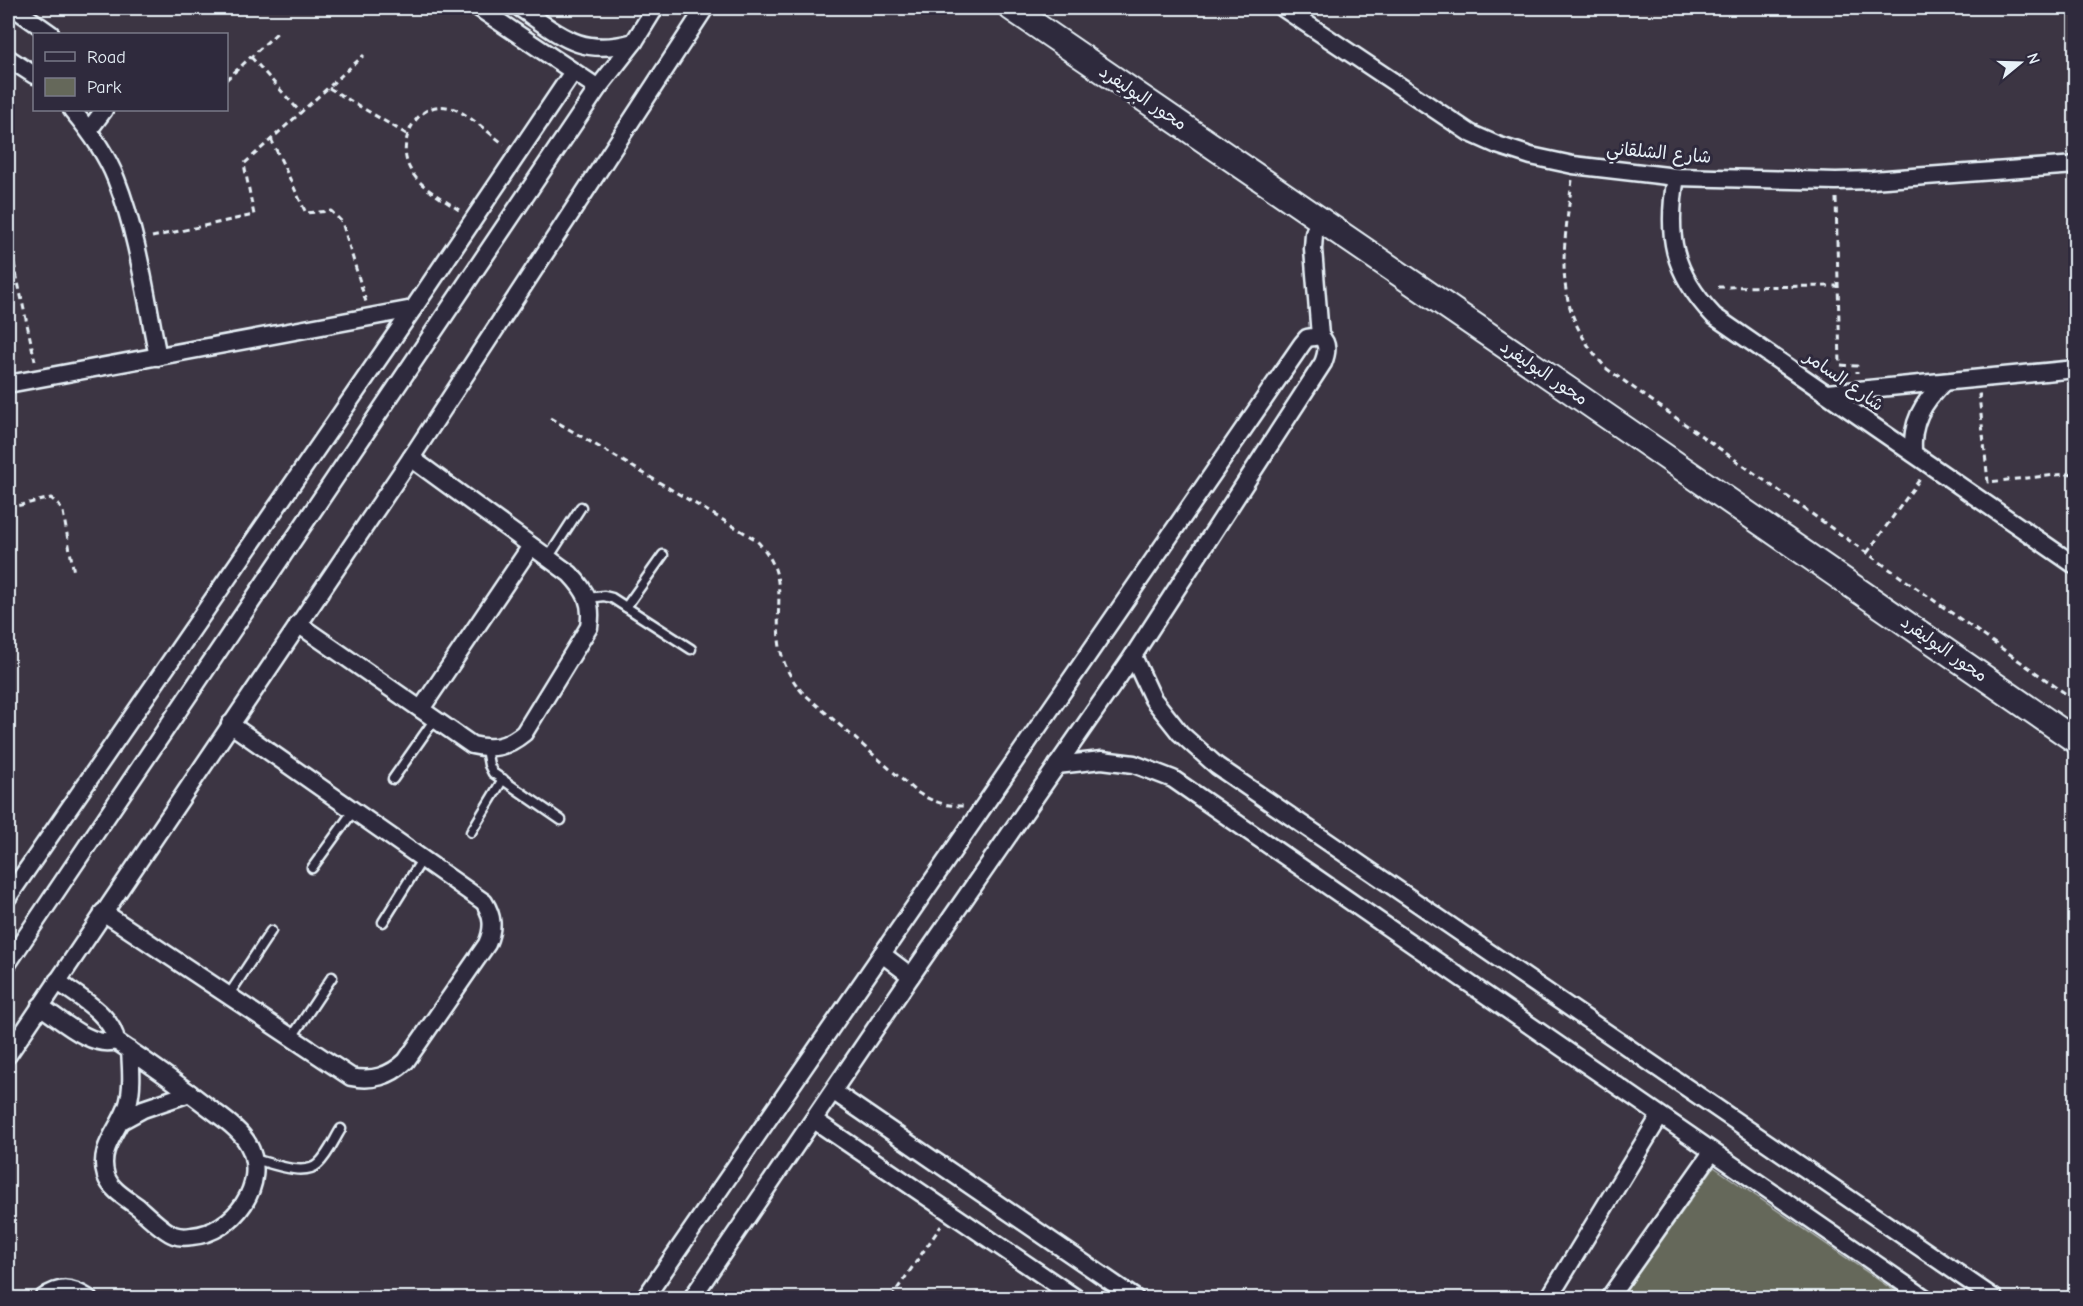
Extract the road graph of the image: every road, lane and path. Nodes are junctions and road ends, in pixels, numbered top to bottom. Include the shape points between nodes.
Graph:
1 (14, 8) edge
2 (479, 8) edge
3 (520, 8) edge
4 (654, 8) edge
5 (705, 8) edge
6 (1011, 8) edge
7 (1283, 8) edge
8 (279, 31) dead end
9 (50, 33) edge
10 (634, 42) junction
11 (364, 55) dead end
12 (8, 57) edge
13 (251, 57) junction
14 (573, 72) junction
15 (33, 74) edge
16 (228, 78) edge
17 (329, 88) junction
18 (598, 88) junction
19 (73, 111) edge
20 (103, 111) edge
21 (301, 112) junction
22 (89, 130) junction
23 (408, 135) junction
24 (271, 139) junction
25 (518, 153) junction
26 (1573, 165) junction
27 (2076, 165) edge
28 (1676, 177) junction
29 (1836, 181) junction
30 (1319, 218) junction
31 (473, 220) junction
32 (134, 241) junction
33 (8, 246) edge
34 (1838, 286) junction
35 (1718, 287) dead end
36 (413, 309) junction
37 (370, 317) junction
38 (1320, 336) junction
39 (158, 357) junction
40 (2076, 369) edge
41 (1992, 377) junction
42 (39, 379) junction
43 (1944, 382) junction
44 (8, 384) edge
45 (1857, 390) junction
46 (1827, 393) junction
47 (550, 417) dead end
48 (1913, 453) junction
49 (411, 458) junction
50 (1929, 465) junction
51 (2076, 473) edge
52 (581, 507) dead end
53 (8, 508) edge
54 (531, 546) junction
55 (1867, 553) junction
56 (663, 555) dead end
57 (548, 558) junction
58 (2076, 566) edge
59 (74, 573) dead end
60 (588, 598) junction
61 (626, 607) junction
62 (298, 624) junction
63 (691, 649) dead end
64 (1133, 656) junction
65 (2076, 700) edge
66 (428, 714) junction
67 (230, 724) junction
68 (2076, 741) edge
69 (486, 748) junction
70 (1057, 765) junction
71 (393, 779) dead end
72 (503, 779) junction
73 (986, 804) junction
74 (354, 810) junction
75 (561, 820) dead end
76 (471, 832) dead end
77 (423, 858) junction
78 (312, 868) dead end
79 (13, 879) edge
80 (8, 897) edge
81 (103, 912) junction
82 (383, 922) dead end
83 (271, 932) dead end
84 (882, 954) junction
85 (8, 963) edge
86 (911, 975) junction
87 (332, 977) dead end
88 (57, 981) junction
89 (228, 996) junction
90 (40, 1006) junction
91 (292, 1037) junction
92 (123, 1045) junction
93 (8, 1055) edge
94 (834, 1092) junction
95 (190, 1093) junction
96 (1660, 1116) junction
97 (814, 1119) junction
98 (121, 1121) junction
99 (341, 1129) dead end
100 (1712, 1152) junction
101 (254, 1159) junction
102 (950, 1213) junction
103 (43, 1299) edge
104 (88, 1299) edge
105 (645, 1299) edge
106 (692, 1299) edge
107 (891, 1299) edge
108 (1076, 1299) edge
109 (1135, 1299) edge
110 (1549, 1299) edge
111 (1609, 1299) edge
112 (1925, 1299) edge
113 (1994, 1299) edge

1 - 9 street
2 - 14 street
3 - 10 street via 573,42 593,48 614,48
4 - 10 street
5 - 49 street
6 - 30 street, محور البوليفرد
7 - 26 street, شارع الشلقاني via 1470,133 1530,156
8 - 13 path
10 - 18 street
11 - 17 path
12 - 15 street
13 - 16 path
13 - 21 path
14 - 18 street
14 - 25 street
17 - 21 path
17 - 23 path
18 - 85 street
19 - 22 street
20 - 22 street
21 - 24 path
22 - 32 street via 116,178
23 - 25 path via 417,117 432,108 447,107
23 - 31 path via 405,153 413,175
24 - 32 path via 244,164 254,215
24 - 37 path via 306,213 331,212 342,222
25 - 31 street
26 - 28 street, شارع الشلقاني
26 - 55 path via 1564,284 1578,331 1592,352 1607,369
27 - 29 street, شارع الشلقاني
28 - 29 street, شارع الشلقاني
28 - 46 street, شارع السامر via 1672,238 1691,288 1714,316
29 - 34 path
30 - 38 street via 1313,249
30 - 68 street, محور البوليفرد
31 - 36 street
32 - 39 street
33 - 42 path
34 - 35 path
34 - 45 path via 1840,365 1857,366
36 - 37 street
36 - 79 street
37 - 39 street
38 - 64 street via 1327,346 1323,363
38 - 73 street via 1307,338 1302,344
39 - 42 street
40 - 41 street
41 - 43 street
41 - 51 path via 1994,394 1979,395 1988,482
42 - 44 street
43 - 45 street
43 - 48 street via 1919,413 1914,426
45 - 46 street
46 - 48 street, شارع السامر
47 - 73 path via 754,539 770,557 778,577 780,648 788,672 802,692 928,800 956,806
48 - 50 street, شارع السامر
49 - 54 street
49 - 62 street
50 - 55 path
50 - 58 street, شارع السامر
52 - 57 lane
53 - 59 path via 51,498 58,504 63,512
54 - 57 street
54 - 66 street
55 - 65 path
56 - 61 lane
57 - 60 street via 570,574
60 - 61 lane via 604,596
60 - 69 street via 590,627 524,733 513,742
61 - 63 lane
62 - 66 street
62 - 67 street
64 - 70 street
64 - 113 street via 1153,699 1180,733 1217,766
66 - 69 street via 471,745
66 - 71 lane
67 - 74 street
67 - 81 street
69 - 72 lane via 489,765
70 - 86 street
70 - 96 street via 1102,760 1134,764 1173,779
72 - 75 lane
72 - 76 lane
73 - 84 street
74 - 77 street
74 - 78 lane
77 - 82 lane
77 - 91 street via 484,902 493,922 487,944 406,1061 380,1077 351,1077
79 - 80 street
81 - 88 street
81 - 89 street
83 - 89 lane
84 - 86 street
84 - 105 street
86 - 94 street
87 - 91 lane
88 - 90 street
88 - 92 street via 107,1018
89 - 91 street
90 - 92 street via 93,1041
90 - 93 street
92 - 95 street
92 - 98 street via 131,1087
94 - 97 street
94 - 109 street
95 - 98 street
95 - 101 street via 240,1133
96 - 100 street
96 - 110 street
97 - 102 street
97 - 106 street
98 - 101 street via 106,1148 104,1161 110,1186 173,1235 201,1236 227,1224 245,1202 255,1174
99 - 101 lane via 322,1159 306,1170
100 - 111 street
100 - 112 street
102 - 107 path
102 - 108 street
103 - 104 street via 68,1290

